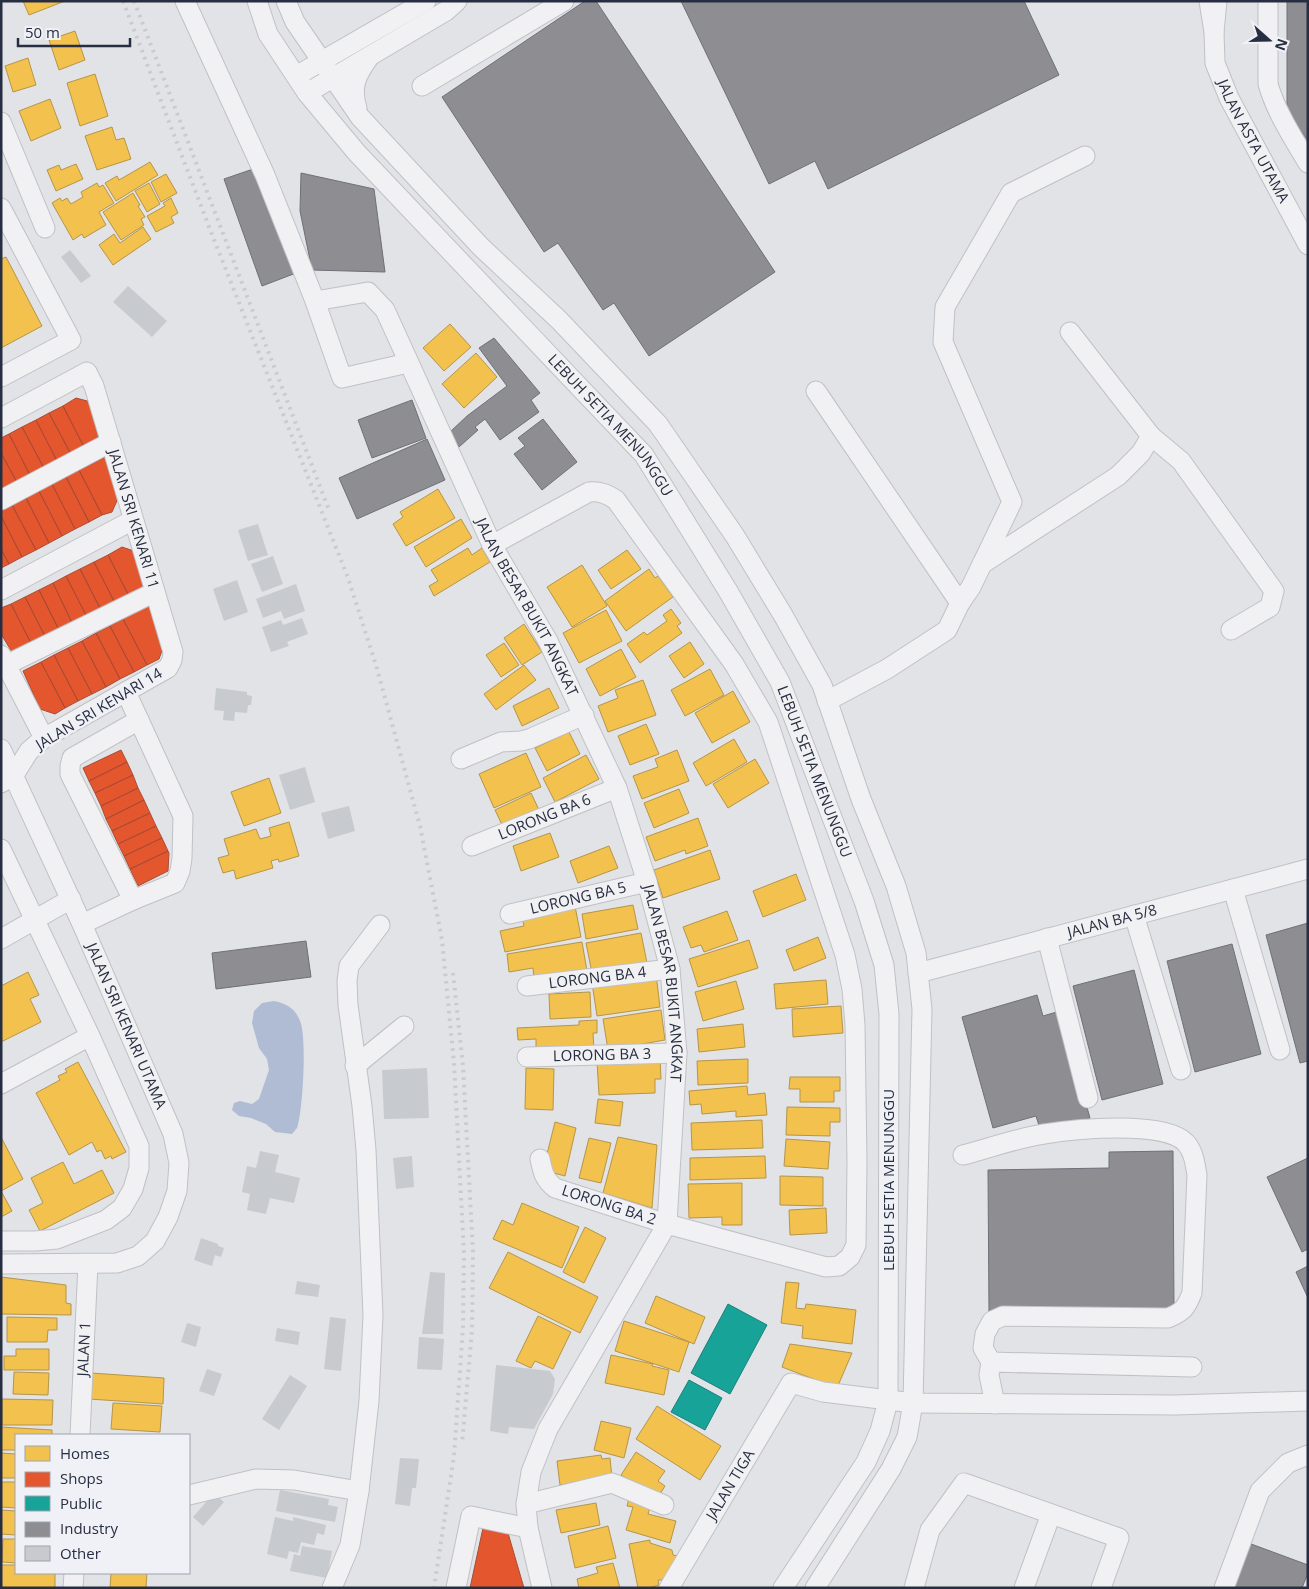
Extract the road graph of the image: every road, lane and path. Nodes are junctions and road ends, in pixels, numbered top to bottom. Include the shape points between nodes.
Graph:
1 (185, 1) edge
2 (257, 1) edge
3 (286, 1) edge
4 (426, 1) edge
5 (457, 1) edge
6 (564, 1) edge
7 (1209, 1) edge
8 (1217, 1) edge
9 (1268, 1) edge
10 (1214, 32) junction
11 (370, 55) junction
12 (327, 69) junction
13 (296, 76) junction
14 (422, 86) dead end
15 (307, 92) junction
16 (360, 117) junction
17 (1, 122) edge
18 (1085, 156) dead end
19 (1308, 163) edge
20 (1, 208) edge
21 (45, 228) dead end
22 (1308, 245) edge
23 (315, 301) junction
24 (1070, 332) dead end
25 (408, 362) junction
26 (1, 377) edge
27 (816, 391) dead end
28 (1, 418) edge
29 (1151, 436) junction
30 (111, 442) junction
31 (1, 500) edge
32 (133, 520) junction
33 (492, 545) junction
34 (982, 564) junction
35 (1, 590) edge
36 (155, 592) junction
37 (960, 603) junction
38 (1231, 630) dead end
39 (4, 660) edge
40 (168, 668) joint
41 (126, 692) junction
42 (827, 702) junction
43 (584, 715) junction
44 (139, 720) junction
45 (44, 738) junction
46 (1, 749) edge
47 (462, 759) dead end
48 (8, 779) edge
49 (617, 788) junction
50 (472, 846) dead end
51 (1, 849) edge
52 (1308, 869) edge
53 (647, 882) junction
54 (1233, 889) junction
55 (70, 899) junction
56 (133, 900) junction
57 (510, 914) dead end
58 (1134, 915) junction
59 (35, 920) junction
60 (82, 924) junction
61 (380, 926) dead end
62 (1048, 938) junction
63 (1, 939) edge
64 (670, 969) junction
65 (918, 973) junction
66 (527, 986) dead end
67 (404, 1026) dead end
68 (90, 1036) junction
69 (1280, 1050) dead end
70 (677, 1053) junction
71 (527, 1057) dead end
72 (355, 1066) junction
73 (1181, 1070) dead end
74 (1, 1084) edge
75 (1088, 1098) dead end
76 (963, 1155) dead end
77 (540, 1159) dead end
78 (857, 1162) junction
79 (888, 1162) junction
80 (667, 1224) junction
81 (1, 1241) edge
82 (1, 1264) edge
83 (88, 1264) junction
84 (991, 1362) junction
85 (1192, 1367) dead end
86 (888, 1401) junction
87 (1308, 1401) edge
88 (913, 1403) junction
89 (994, 1404) junction
90 (80, 1434) edge
91 (1308, 1455) edge
92 (359, 1491) junction
93 (190, 1495) edge
94 (526, 1504) junction
95 (664, 1505) dead end
96 (1051, 1514) junction
97 (528, 1528) junction
98 (74, 1574) edge
99 (73, 1588) edge
100 (332, 1588) edge
101 (456, 1588) edge
102 (542, 1588) edge
103 (669, 1588) edge
104 (783, 1588) edge
105 (815, 1588) edge
106 (914, 1588) edge
107 (1024, 1588) edge
108 (1101, 1588) edge
109 (1224, 1588) edge

1 - 23 street via 265,175
2 - 13 street via 268,34
3 - 12 street via 295,22
4 - 12 street
5 - 11 street via 446,11
6 - 14 street
7 - 10 street, JALAN ASTA UTAMA
8 - 10 street, JALAN ASTA UTAMA
9 - 19 street via 1268,84
10 - 22 street, JALAN ASTA UTAMA via 1215,63 1228,98
11 - 12 street
11 - 16 street via 358,72 353,90
12 - 13 street
12 - 15 street
12 - 16 street, LEBUH SETIA MENUNGGU
13 - 15 street, LEBUH SETIA MENUNGGU
15 - 79 street, LEBUH SETIA MENUNGGU via 357,153 644,455 780,682 864,901 884,965 889,1014
16 - 42 street, LEBUH SETIA MENUNGGU via 481,247 559,320 658,424 735,536 822,685
17 - 21 street
18 - 34 street via 1011,193 945,307 943,342 1012,502
20 - 26 street via 71,340
23 - 25 street, JALAN BESAR BUKIT ANGKAT via 368,292 385,310
23 - 25 street via 342,378
24 - 29 street
25 - 33 street, JALAN BESAR BUKIT ANGKAT
27 - 37 street
28 - 30 street, JALAN SRI KENARI 11 via 87,372
29 - 34 street via 1118,476
29 - 38 street via 1180,461 1274,591 1270,607
30 - 31 street
30 - 32 street, JALAN SRI KENARI 11
32 - 35 street
32 - 36 street, JALAN SRI KENARI 11
33 - 43 street, JALAN BESAR BUKIT ANGKAT via 548,641
33 - 78 street, LORONG BA 2 via 589,492 607,494 616,500 734,664 768,722 845,955 855,1025
34 - 37 street
36 - 39 street
36 - 40 street, JALAN SRI KENARI 11 via 173,652
37 - 42 street via 947,630 887,670
39 - 45 street
40 - 41 street, JALAN SRI KENARI 14
41 - 44 street
41 - 45 street, JALAN SRI KENARI 14
42 - 65 street, LEBUH SETIA MENUNGGU via 896,886 916,953
43 - 47 street via 521,741 501,742
43 - 49 street, JALAN BESAR BUKIT ANGKAT
44 - 56 street via 183,816 182,858 175,883
44 - 56 street via 72,758 70,766 70,774
45 - 48 street, JALAN SRI KENARI 14 via 29,751
46 - 48 street, JALAN SRI KENARI UTAMA
48 - 55 street, JALAN SRI KENARI UTAMA
49 - 50 street, LORONG BA 6
49 - 53 street, JALAN BESAR BUKIT ANGKAT
51 - 59 street
52 - 54 street, JALAN BA 5/8
53 - 57 street, LORONG BA 5
53 - 64 street, JALAN BESAR BUKIT ANGKAT
54 - 58 street, JALAN BA 5/8
54 - 69 street
55 - 59 street
55 - 60 street, JALAN SRI KENARI UTAMA
56 - 60 street
58 - 62 street, JALAN BA 5/8
58 - 73 street
59 - 63 street
59 - 68 street
60 - 83 street, JALAN SRI KENARI UTAMA via 173,1134 179,1163 177,1191 168,1218 155,1241 138,1256 117,1263
61 - 72 street via 349,966 348,1005
62 - 65 street, JALAN BA 5/8
62 - 75 street
64 - 66 street, LORONG BA 4
64 - 70 street, JALAN BESAR BUKIT ANGKAT
65 - 88 street, LEBUH SETIA MENUNGGU via 922,1009
67 - 72 street
68 - 74 street
68 - 81 street via 139,1146 139,1168 133,1189 122,1208 106,1220 57,1239
70 - 71 street, LORONG BA 3
70 - 80 street, JALAN BESAR BUKIT ANGKAT
72 - 92 street via 366,1150 373,1315 369,1401
76 - 84 street via 1042,1134 1145,1128 1168,1133 1186,1142 1194,1157 1197,1175 1192,1293 1180,1313 1168,1318 1003,1316 992,1321 985,1334 983,1348
77 - 80 street, LORONG BA 2 via 547,1182 555,1188
78 - 79 street
78 - 80 street, LORONG BA 2 via 856,1245 850,1257 839,1266 826,1267
79 - 86 street, LEBUH SETIA MENUNGGU
80 - 94 street, JALAN BESAR BUKIT ANGKAT via 548,1429 531,1472
82 - 83 street, JALAN SRI KENARI UTAMA
83 - 90 street, JALAN 1
84 - 85 street
84 - 89 street via 989,1375
86 - 88 street
86 - 103 street, JALAN TIGA via 823,1392 791,1383
86 - 104 street, LEBUH SETIA MENUNGGU via 880,1431 866,1462
87 - 89 street via 1175,1405
88 - 89 street
88 - 105 street, LEBUH SETIA MENUNGGU via 907,1437 891,1469
91 - 109 street via 1288,1463 1260,1491
92 - 93 street via 294,1480 256,1479
92 - 100 street via 350,1545
94 - 95 street via 612,1482
94 - 97 street, JALAN BESAR BUKIT ANGKAT
96 - 106 street via 964,1483 930,1530
96 - 107 street
96 - 108 street via 1119,1538
97 - 101 street via 471,1516
97 - 102 street, JALAN BESAR BUKIT ANGKAT
98 - 99 street

